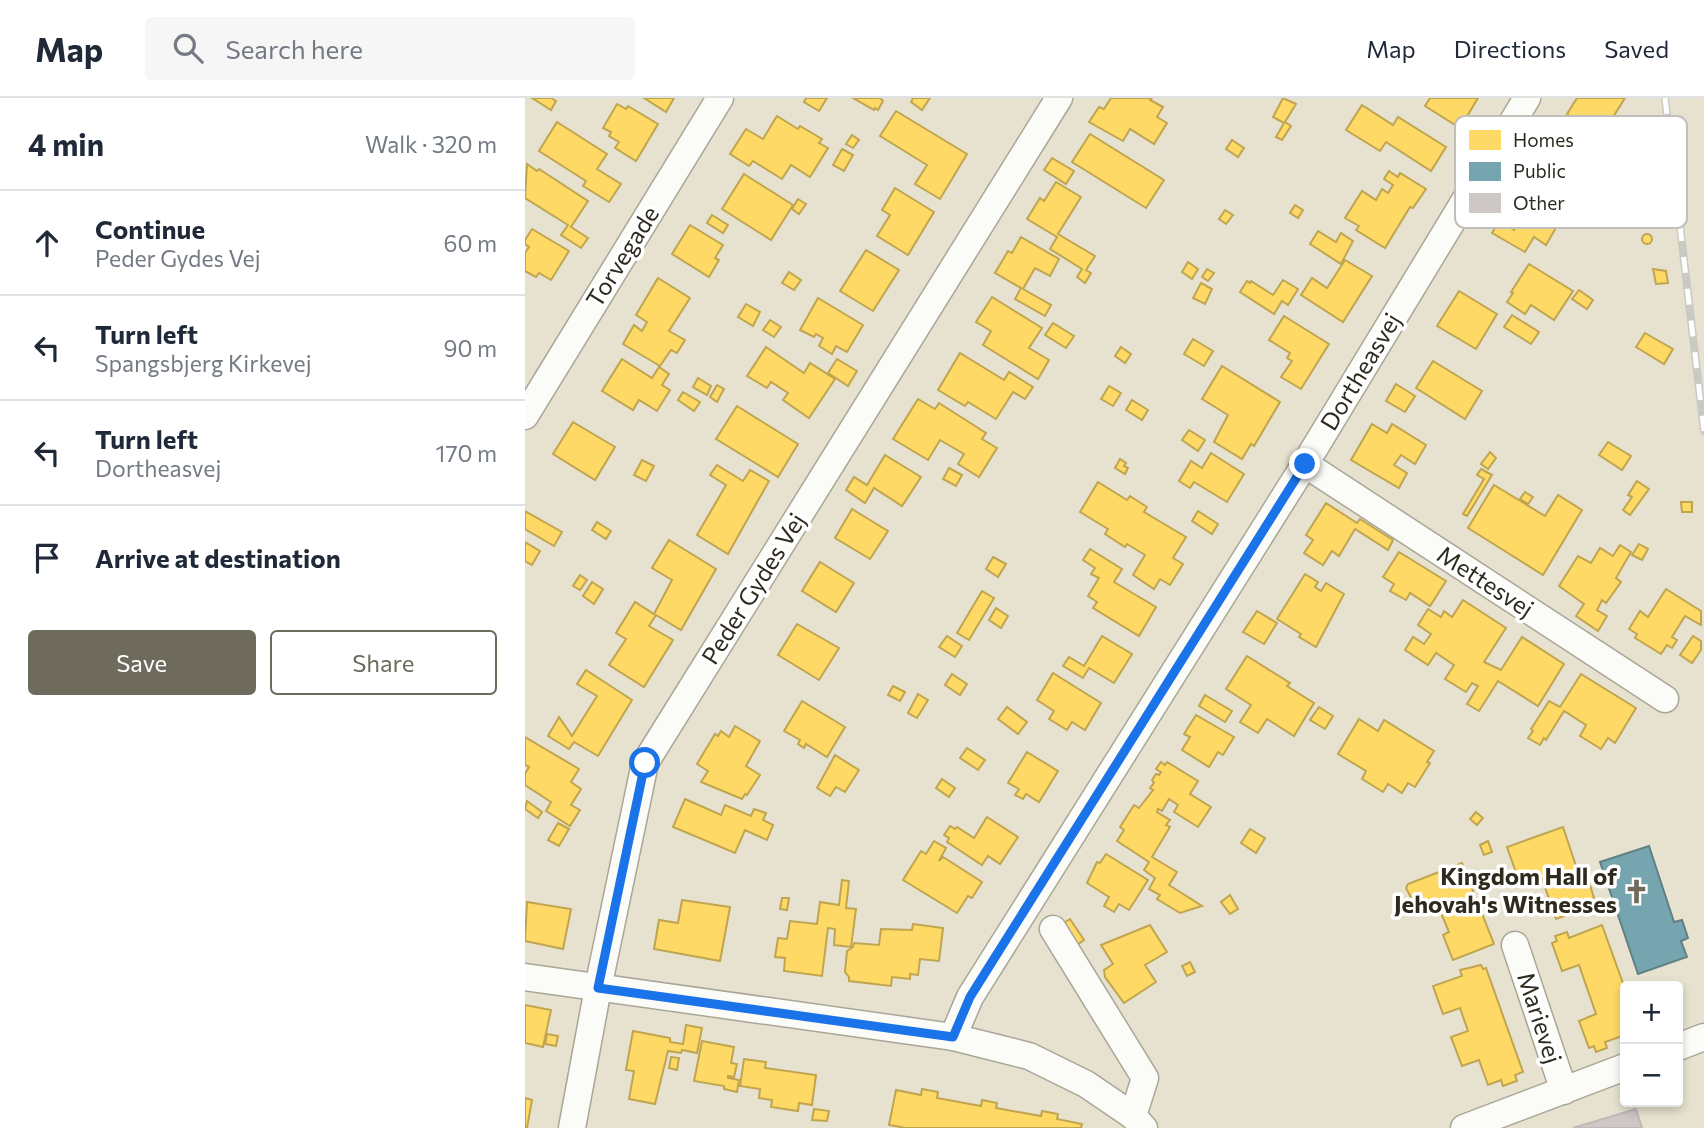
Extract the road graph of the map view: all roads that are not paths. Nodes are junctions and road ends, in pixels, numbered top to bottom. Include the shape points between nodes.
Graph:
1 (720, 98) edge
2 (1059, 98) edge
3 (1527, 98) edge
4 (1516, 116) edge
5 (1455, 217) edge
6 (525, 416) edge
7 (1305, 464) junction
8 (1665, 699) dead end
9 (1053, 929) dead end
10 (1515, 946) dead end
11 (525, 977) edge
12 (598, 988) junction
13 (953, 1037) junction
14 (1704, 1037) edge
15 (1683, 1045) edge
16 (1620, 1070) edge
17 (1564, 1091) junction
18 (1139, 1122) edge
19 (572, 1128) edge
20 (1464, 1128) edge

1 - 6 street, Torvegade
2 - 12 street, Peder Gydes Vej via 645,763
3 - 4 street, Dortheasvej
5 - 7 street, Dortheasvej
7 - 8 street, Mettesvej
7 - 13 street, Dortheasvej via 970,997
9 - 18 street via 1145,1078
10 - 17 street, Marievej
11 - 12 street
12 - 13 street
12 - 19 street, Peder Gydes Vej
13 - 18 street via 1029,1056 1086,1084
14 - 15 street
16 - 17 street, Marievej
17 - 20 street, Marievej

